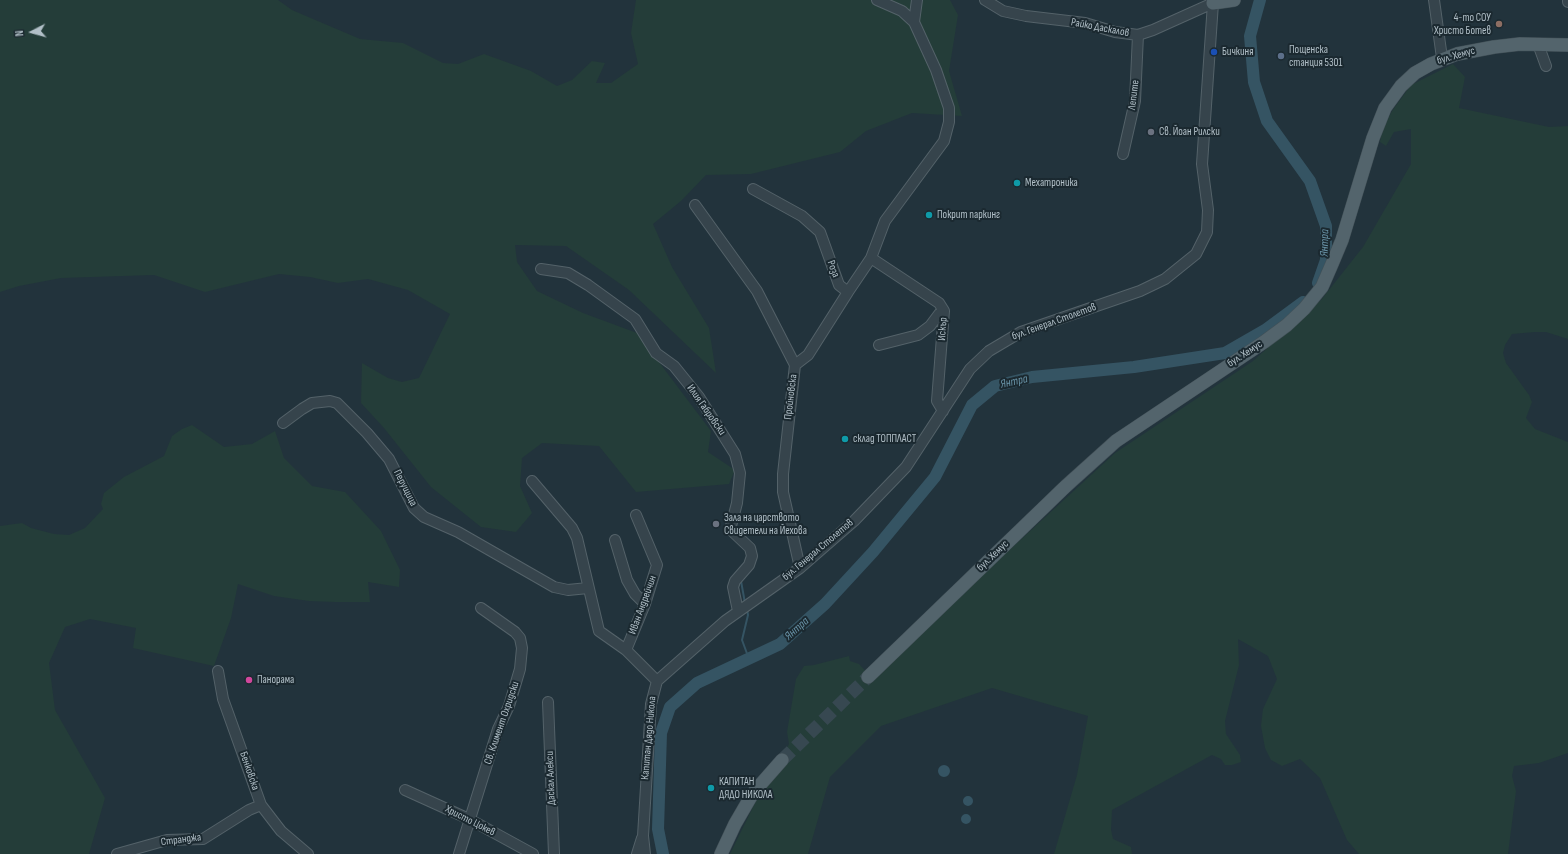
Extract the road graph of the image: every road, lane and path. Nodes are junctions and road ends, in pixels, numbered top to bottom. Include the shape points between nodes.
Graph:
1 (877, 0) edge
2 (917, 0) edge
3 (985, 0) edge
4 (1231, 0) edge
5 (1434, 0) edge
6 (1213, 2) edge
7 (914, 22) junction
8 (1138, 35) junction
9 (1538, 44) junction
10 (1568, 45) edge
11 (1442, 53) junction
12 (1544, 62) dead end
13 (1122, 154) dead end
14 (753, 189) dead end
15 (695, 204) dead end
16 (871, 258) junction
17 (541, 269) dead end
18 (848, 292) junction
19 (944, 311) junction
20 (879, 345) dead end
21 (795, 365) junction
22 (943, 411) junction
23 (283, 424) dead end
24 (532, 481) dead end
25 (636, 515) dead end
26 (615, 540) dead end
27 (800, 568) junction
28 (588, 588) junction
29 (645, 604) junction
30 (743, 607) junction
31 (481, 608) dead end
32 (626, 650) junction
33 (218, 671) dead end
34 (868, 677) tunnel mouth
35 (657, 680) junction
36 (548, 702) dead end
37 (782, 760) tunnel mouth
38 (405, 790) dead end
39 (261, 805) junction
40 (469, 819) junction
41 (643, 836) junction
42 (117, 854) edge
43 (308, 854) edge
44 (459, 854) edge
45 (534, 854) edge
46 (554, 854) edge
47 (637, 854) edge
48 (645, 854) edge
49 (721, 854) edge

1 - 7 street via 902,11
2 - 7 street
3 - 8 street, Райко Даскалов via 1003,11 1085,23
4 - 6 main road
5 - 11 street
6 - 8 street, Райко Даскалов
6 - 22 street, бул. Генерал Столетов via 1202,164 1208,220 1207,232 1196,254 1166,279 1140,291 1022,332 999,344 970,369
7 - 16 street via 936,70 949,108 948,133 885,221
8 - 13 street, Лепите via 1135,101
9 - 10 main road, бул. Хемус
9 - 11 main road, бул. Хемус
9 - 12 street
11 - 34 main road, бул. Хемус via 1401,86 1385,108 1373,138 1342,240 1322,287 1304,309 1264,342 1116,441
14 - 18 street, Роза via 802,216 820,232 839,285
15 - 21 street, Пройновска via 757,291
16 - 18 street
16 - 19 street, Искър via 939,303
17 - 30 street, Илия Габровски via 568,273 635,319 656,353 674,366 699,397 735,454 740,473 737,503 731,526 733,532 750,548 752,556 749,565 733,586
18 - 21 street via 808,355
19 - 20 street via 918,335
19 - 22 street, Искър via 936,401
21 - 27 street, Пройновска via 783,474 784,492
22 - 27 street, бул. Генерал Столетов via 896,478 854,521
23 - 28 street, Перущица via 312,403 337,403 389,459 414,508 424,517 458,532 554,587 568,590
24 - 28 street via 572,528 577,538
25 - 29 street, Иван Андрейчин via 657,565
26 - 29 street via 627,580
27 - 30 street, бул. Генерал Столетов
28 - 32 street via 599,632
29 - 32 street, Иван Андрейчин
30 - 35 street, Капитан Дядо Никола
31 - 40 street, Св. Климент Охридски via 515,632 520,638 522,648 520,669 509,706 498,729
32 - 35 street
33 - 39 street, Бенковска via 223,699
35 - 41 street, Капитан Дядо Никола via 650,704
36 - 46 street, Даскал Алекси
37 - 49 main road via 753,793
38 - 40 street, Христо Цокев
39 - 42 street, Странджа via 203,839 167,840
39 - 43 street, Бенковска via 280,831
40 - 44 street, Св. Климент Охридски
40 - 45 street, Христо Цокев
41 - 47 street
41 - 48 street, Капитан Дядо Никола

